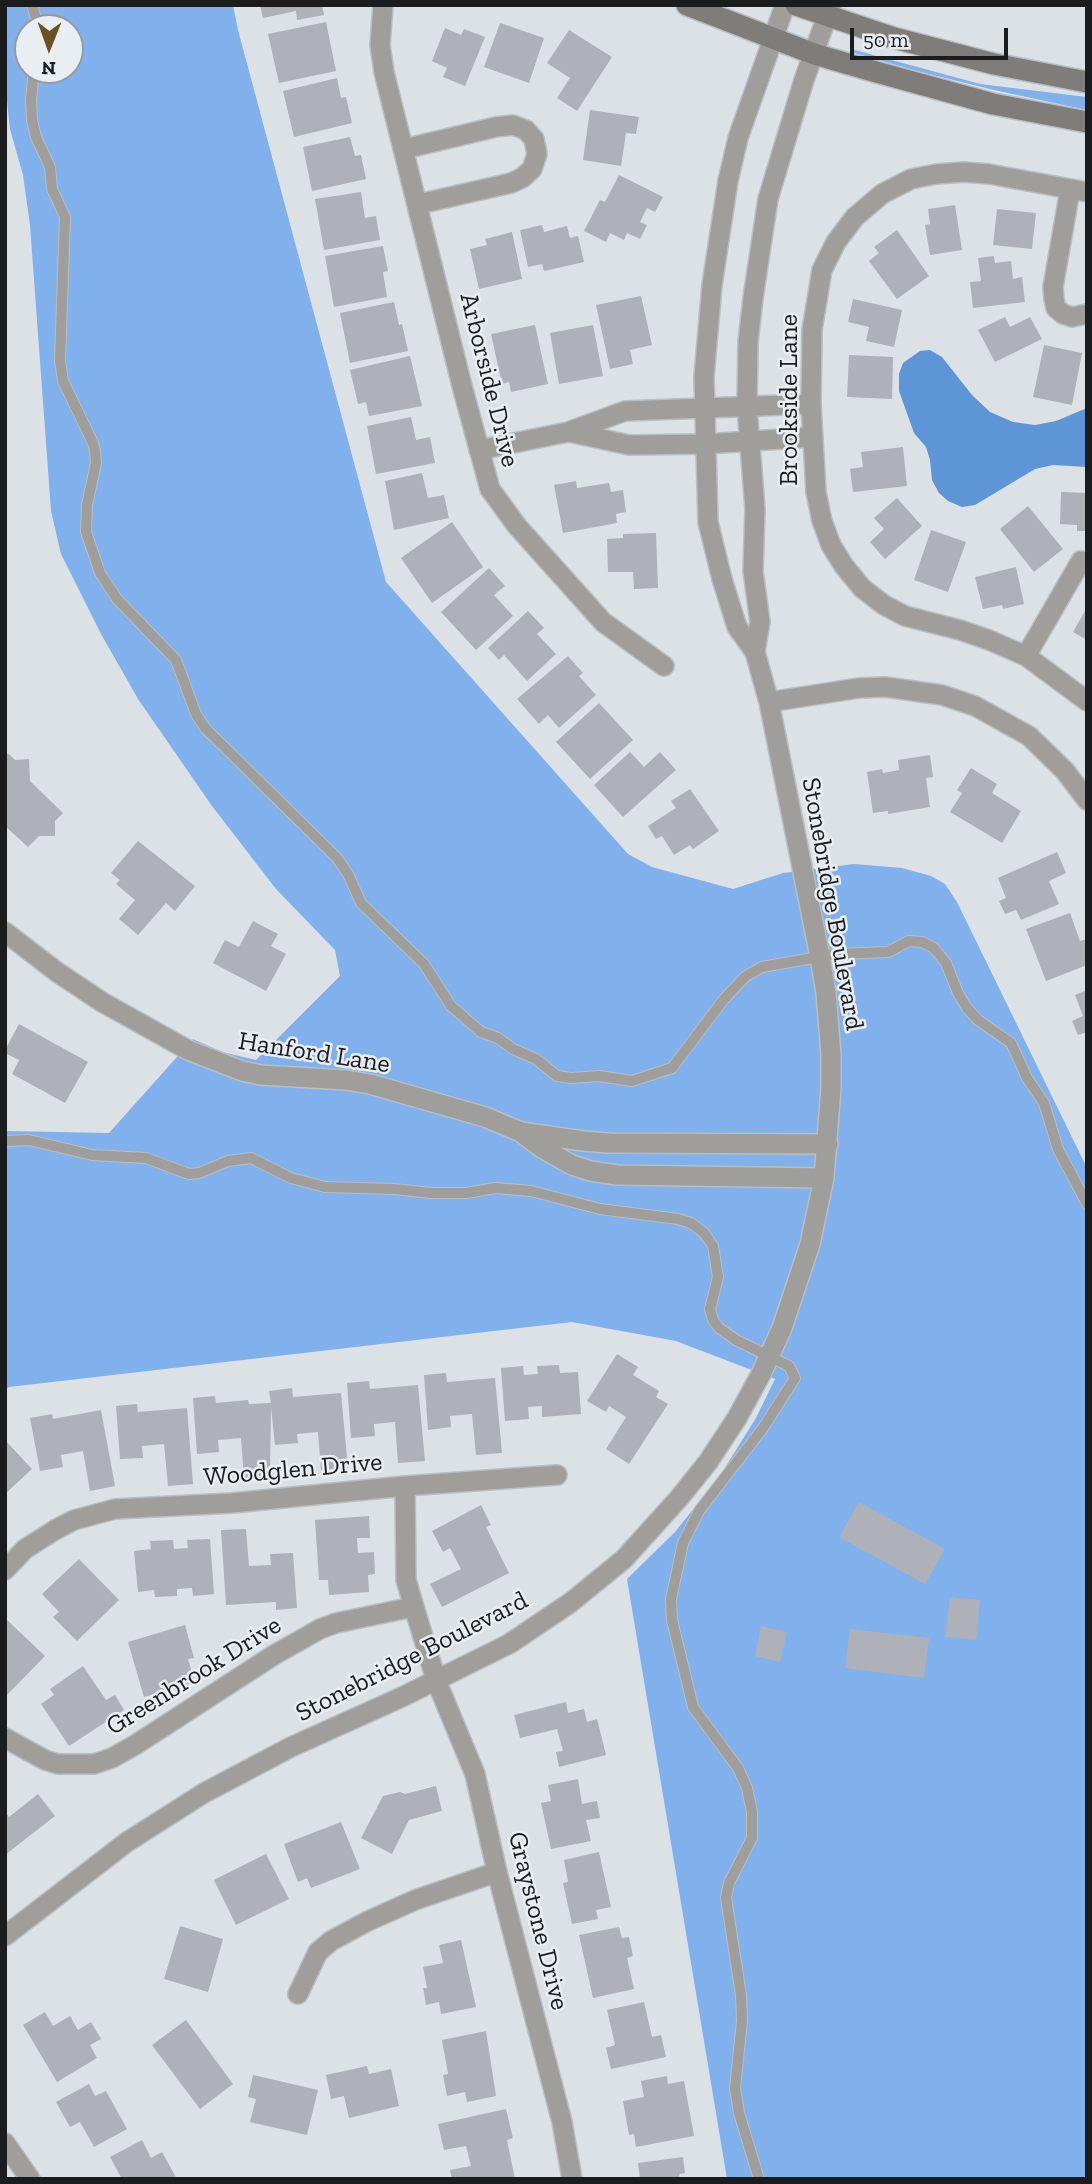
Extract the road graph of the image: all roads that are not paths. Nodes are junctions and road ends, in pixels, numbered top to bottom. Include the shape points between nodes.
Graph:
1 (383, 5) edge
2 (687, 5) edge
3 (785, 5) edge
4 (796, 5) edge
5 (829, 10) edge
6 (774, 38) junction
7 (814, 54) junction
8 (1087, 82) edge
9 (33, 84) edge
10 (1087, 122) edge
11 (404, 149) junction
12 (1078, 191) edge
13 (419, 204) junction
14 (1087, 314) edge
15 (811, 404) junction
16 (747, 407) junction
17 (705, 409) junction
18 (568, 432) junction
19 (813, 437) junction
20 (749, 440) junction
21 (705, 444) junction
22 (478, 450) junction
23 (1081, 561) dead end
24 (755, 652) junction
25 (1026, 656) junction
26 (664, 666) dead end
27 (1087, 701) edge
28 (769, 702) junction
29 (1087, 800) edge
30 (5, 932) edge
31 (820, 957) junction
32 (521, 1132) junction
33 (5, 1141) edge
34 (828, 1144) junction
35 (824, 1178) junction
36 (1087, 1204) edge
37 (769, 1356) junction
38 (557, 1475) dead end
39 (405, 1486) junction
40 (5, 1570) edge
41 (413, 1607) junction
42 (436, 1680) junction
43 (5, 1738) edge
44 (497, 1872) junction
45 (5, 1936) edge
46 (298, 1994) dead end
47 (5, 2143) edge
48 (24, 2177) edge
49 (572, 2179) edge
50 (759, 2179) edge

1 - 11 street, Arborside Drive via 380,45
2 - 6 main road
3 - 6 street, Stonebridge Boulevard
4 - 5 main road
5 - 7 street, Stonebridge Boulevard
5 - 8 main road via 894,38
6 - 7 main road
6 - 17 street, Stonebridge Boulevard via 738,138 729,181 705,340
7 - 10 main road via 993,104
7 - 16 street, Stonebridge Boulevard via 768,199 748,342
9 - 31 lane via 36,137 65,217 60,360 63,381 95,452 86,532 100,573 117,599 176,660 205,728 337,858 362,903 424,964 451,1006 481,1032 536,1059 557,1076 632,1081 672,1068 746,976 762,967
11 - 13 street, Arborside Drive
11 - 13 street via 513,125 534,139 533,169 522,177
12 - 14 street, Brookside Lane via 1053,287 1056,309 1072,317
12 - 15 street, Brookside Lane via 964,172 911,179 883,194 855,217 822,270 812,330
13 - 22 street, Arborside Drive
15 - 16 street
15 - 19 street, Brookside Lane
16 - 17 street
16 - 20 street, Stonebridge Boulevard
17 - 18 street via 625,411
17 - 21 street, Stonebridge Boulevard
18 - 21 street via 629,445
18 - 22 street
19 - 20 street
19 - 25 street, Brookside Lane via 822,521 844,566 863,587 884,606 905,616 960,629
20 - 21 street
20 - 24 street, Stonebridge Boulevard via 755,509 753,570 760,622
21 - 24 street, Stonebridge Boulevard via 708,522 716,556 737,627
22 - 26 street, Arborside Drive via 490,489 517,526 603,622
23 - 25 street
24 - 28 street, Stonebridge Boulevard
25 - 27 street, Brookside Lane
28 - 29 street via 859,688 943,695 975,706 1029,736
28 - 31 street, Stonebridge Boulevard
30 - 32 street, Hanford Lane via 102,1002 223,1065 261,1075 370,1084
31 - 34 street, Stonebridge Boulevard via 831,1055
31 - 36 lane via 888,952 909,941 934,948 967,1008 1011,1043 1044,1103 1058,1149
32 - 34 street, Hanford Lane via 609,1143
32 - 35 street, Hanford Lane via 572,1165 590,1171
33 - 37 lane via 29,1140 92,1155 146,1158 189,1174 251,1158 290,1178 325,1187 450,1194 514,1188 600,1209 678,1219 704,1233 713,1246 718,1277 710,1309 713,1320 736,1340
34 - 35 street, Stonebridge Boulevard
35 - 37 street, Stonebridge Boulevard via 798,1285
37 - 42 street, Stonebridge Boulevard via 708,1462 624,1559 536,1627
37 - 50 lane via 789,1366 795,1378 699,1511 683,1543 671,1599 694,1706 738,1768 752,1812 752,1838 726,1898 741,1995 735,2088
38 - 39 street
39 - 40 street, Woodglen Drive via 232,1503 115,1508 55,1530 25,1549
39 - 41 street, Woodglen Drive via 406,1580
41 - 42 street, Woodglen Drive
41 - 43 street, Greenbrook Drive via 320,1629 135,1745 94,1764 58,1764
42 - 44 street, Graystone Drive via 475,1774
42 - 45 street, Stonebridge Boulevard via 204,1793 127,1842
44 - 46 street via 415,1900 331,1941 318,1952
44 - 49 street, Graystone Drive via 562,2122
47 - 48 street

